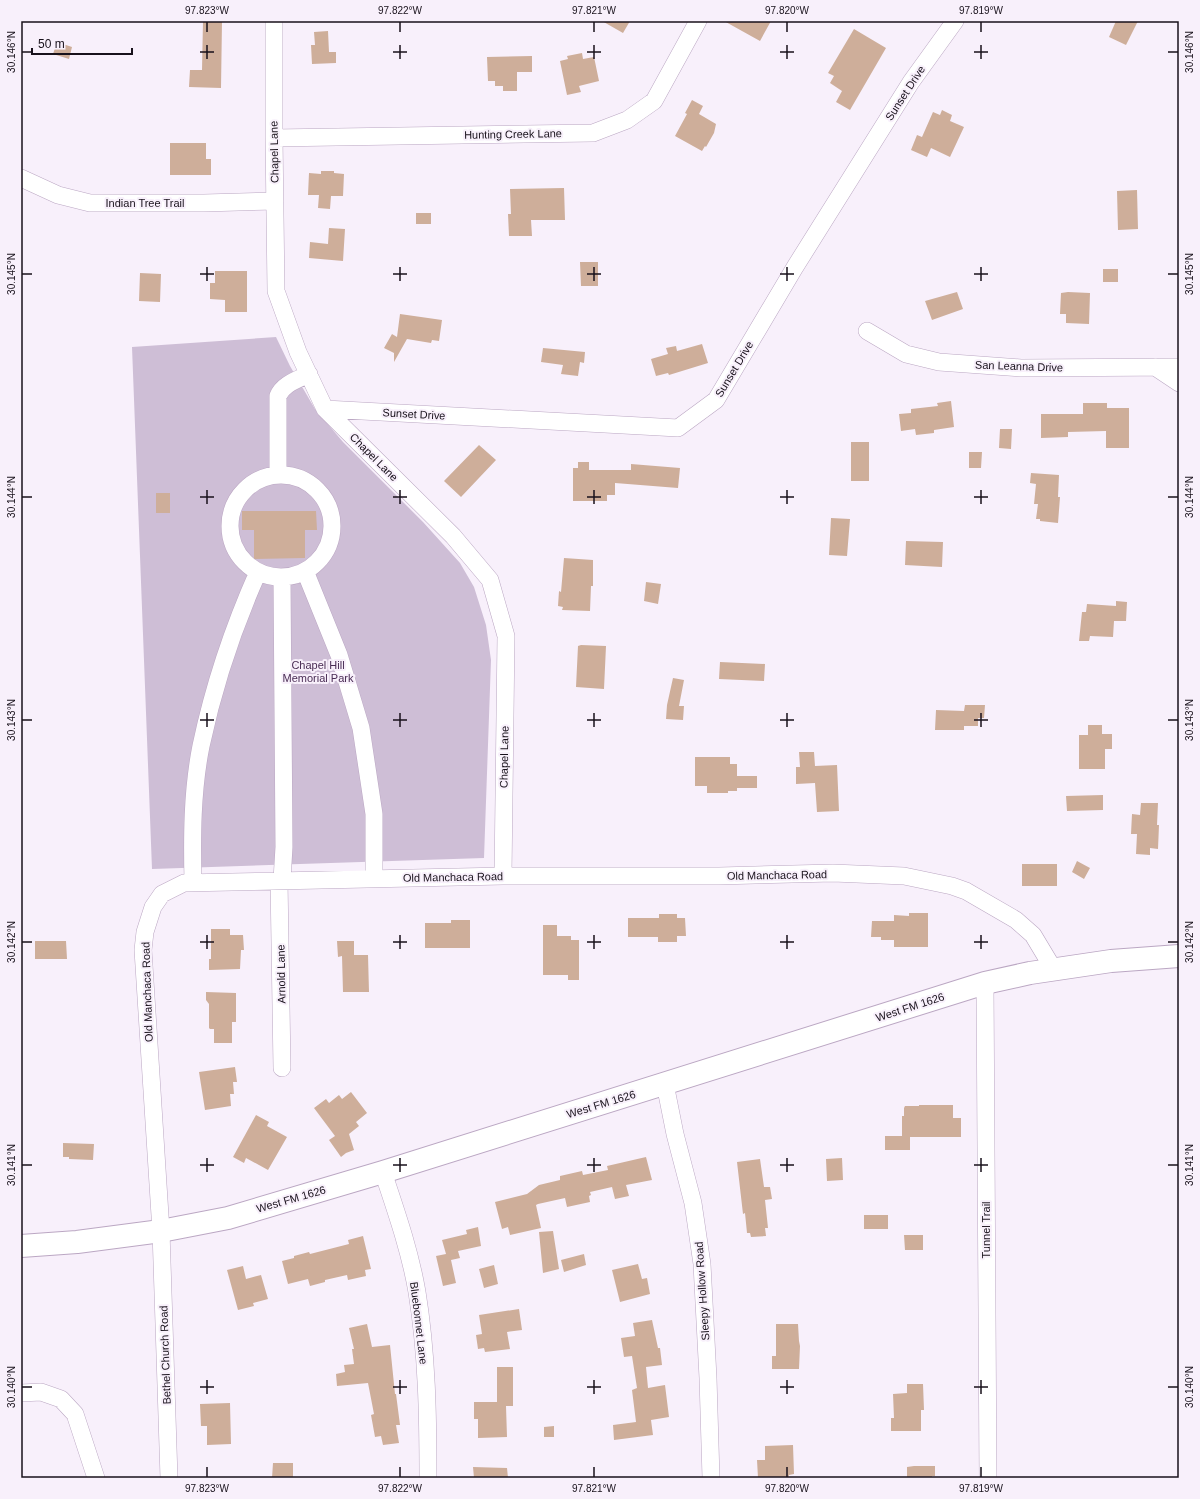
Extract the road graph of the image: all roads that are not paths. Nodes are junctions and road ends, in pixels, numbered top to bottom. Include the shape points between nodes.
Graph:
1 (274, 21) edge
2 (698, 21) edge
3 (955, 21) edge
4 (274, 138) junction
5 (21, 178) edge
6 (275, 201) junction
7 (867, 331) dead end
8 (1155, 367) junction
9 (1179, 367) edge
10 (309, 374) junction
11 (1179, 383) edge
12 (325, 409) junction
13 (278, 475) junction
14 (258, 572) junction
15 (304, 572) junction
16 (282, 578) junction
17 (503, 876) junction
18 (374, 878) junction
19 (280, 880) junction
20 (192, 882) junction
21 (1179, 956) edge
22 (1054, 970) junction
23 (985, 983) junction
24 (282, 1068) dead end
25 (665, 1084) junction
26 (383, 1172) junction
27 (161, 1232) junction
28 (21, 1246) edge
29 (21, 1393) edge
30 (96, 1478) edge
31 (169, 1478) edge
32 (428, 1478) edge
33 (711, 1478) edge
34 (988, 1478) edge

1 - 4 street, Chapel Lane
2 - 4 street, Hunting Creek Lane via 654,101 627,120 593,132
3 - 12 street, Sunset Drive via 907,89 795,267 716,400 678,428
4 - 6 street, Chapel Lane
5 - 6 street, Indian Tree Trail via 58,195 90,203
6 - 10 street, Chapel Lane via 276,291 298,352
7 - 8 street, San Leanna Drive via 906,354 940,362 1021,368
8 - 9 street, San Leanna Drive
8 - 11 street
10 - 12 street, Chapel Lane
10 - 13 street via 285,386 278,396
12 - 17 street, Chapel Lane via 453,536 490,580 506,636
13 - 14 street via 254,482 241,492 232,507 229,523 230,540 238,556
13 - 15 street via 304,480 318,490 328,504 331,515 331,538 325,553 314,566
14 - 16 street via 265,576
14 - 20 street via 213,696 201,746 192,836
15 - 16 street
15 - 18 street via 339,655 361,728 374,814
16 - 19 street, Arnold Lane via 284,847
17 - 18 street, Old Manchaca Road
17 - 22 street, Old Manchaca Road via 834,873 904,876 966,891 1016,920 1033,935
18 - 19 street, Old Manchaca Road
19 - 20 street, Old Manchaca Road
19 - 24 street, Arnold Lane
20 - 27 street, Old Manchaca Road via 184,883 162,894 153,907 145,932 143,950
21 - 22 main road, West FM 1626
22 - 23 main road, West FM 1626
23 - 25 main road, West FM 1626
23 - 34 street, Tunnel Trail
25 - 26 main road, West FM 1626
25 - 33 street, Sleepy Hollow Road via 693,1202 702,1264
26 - 27 main road, West FM 1626 via 228,1218
26 - 32 street, Bluebonnet Lane via 402,1230 417,1292 425,1363
27 - 28 main road, West FM 1626
27 - 31 street, Bethel Church Road
29 - 30 street via 41,1392 61,1399 75,1414

